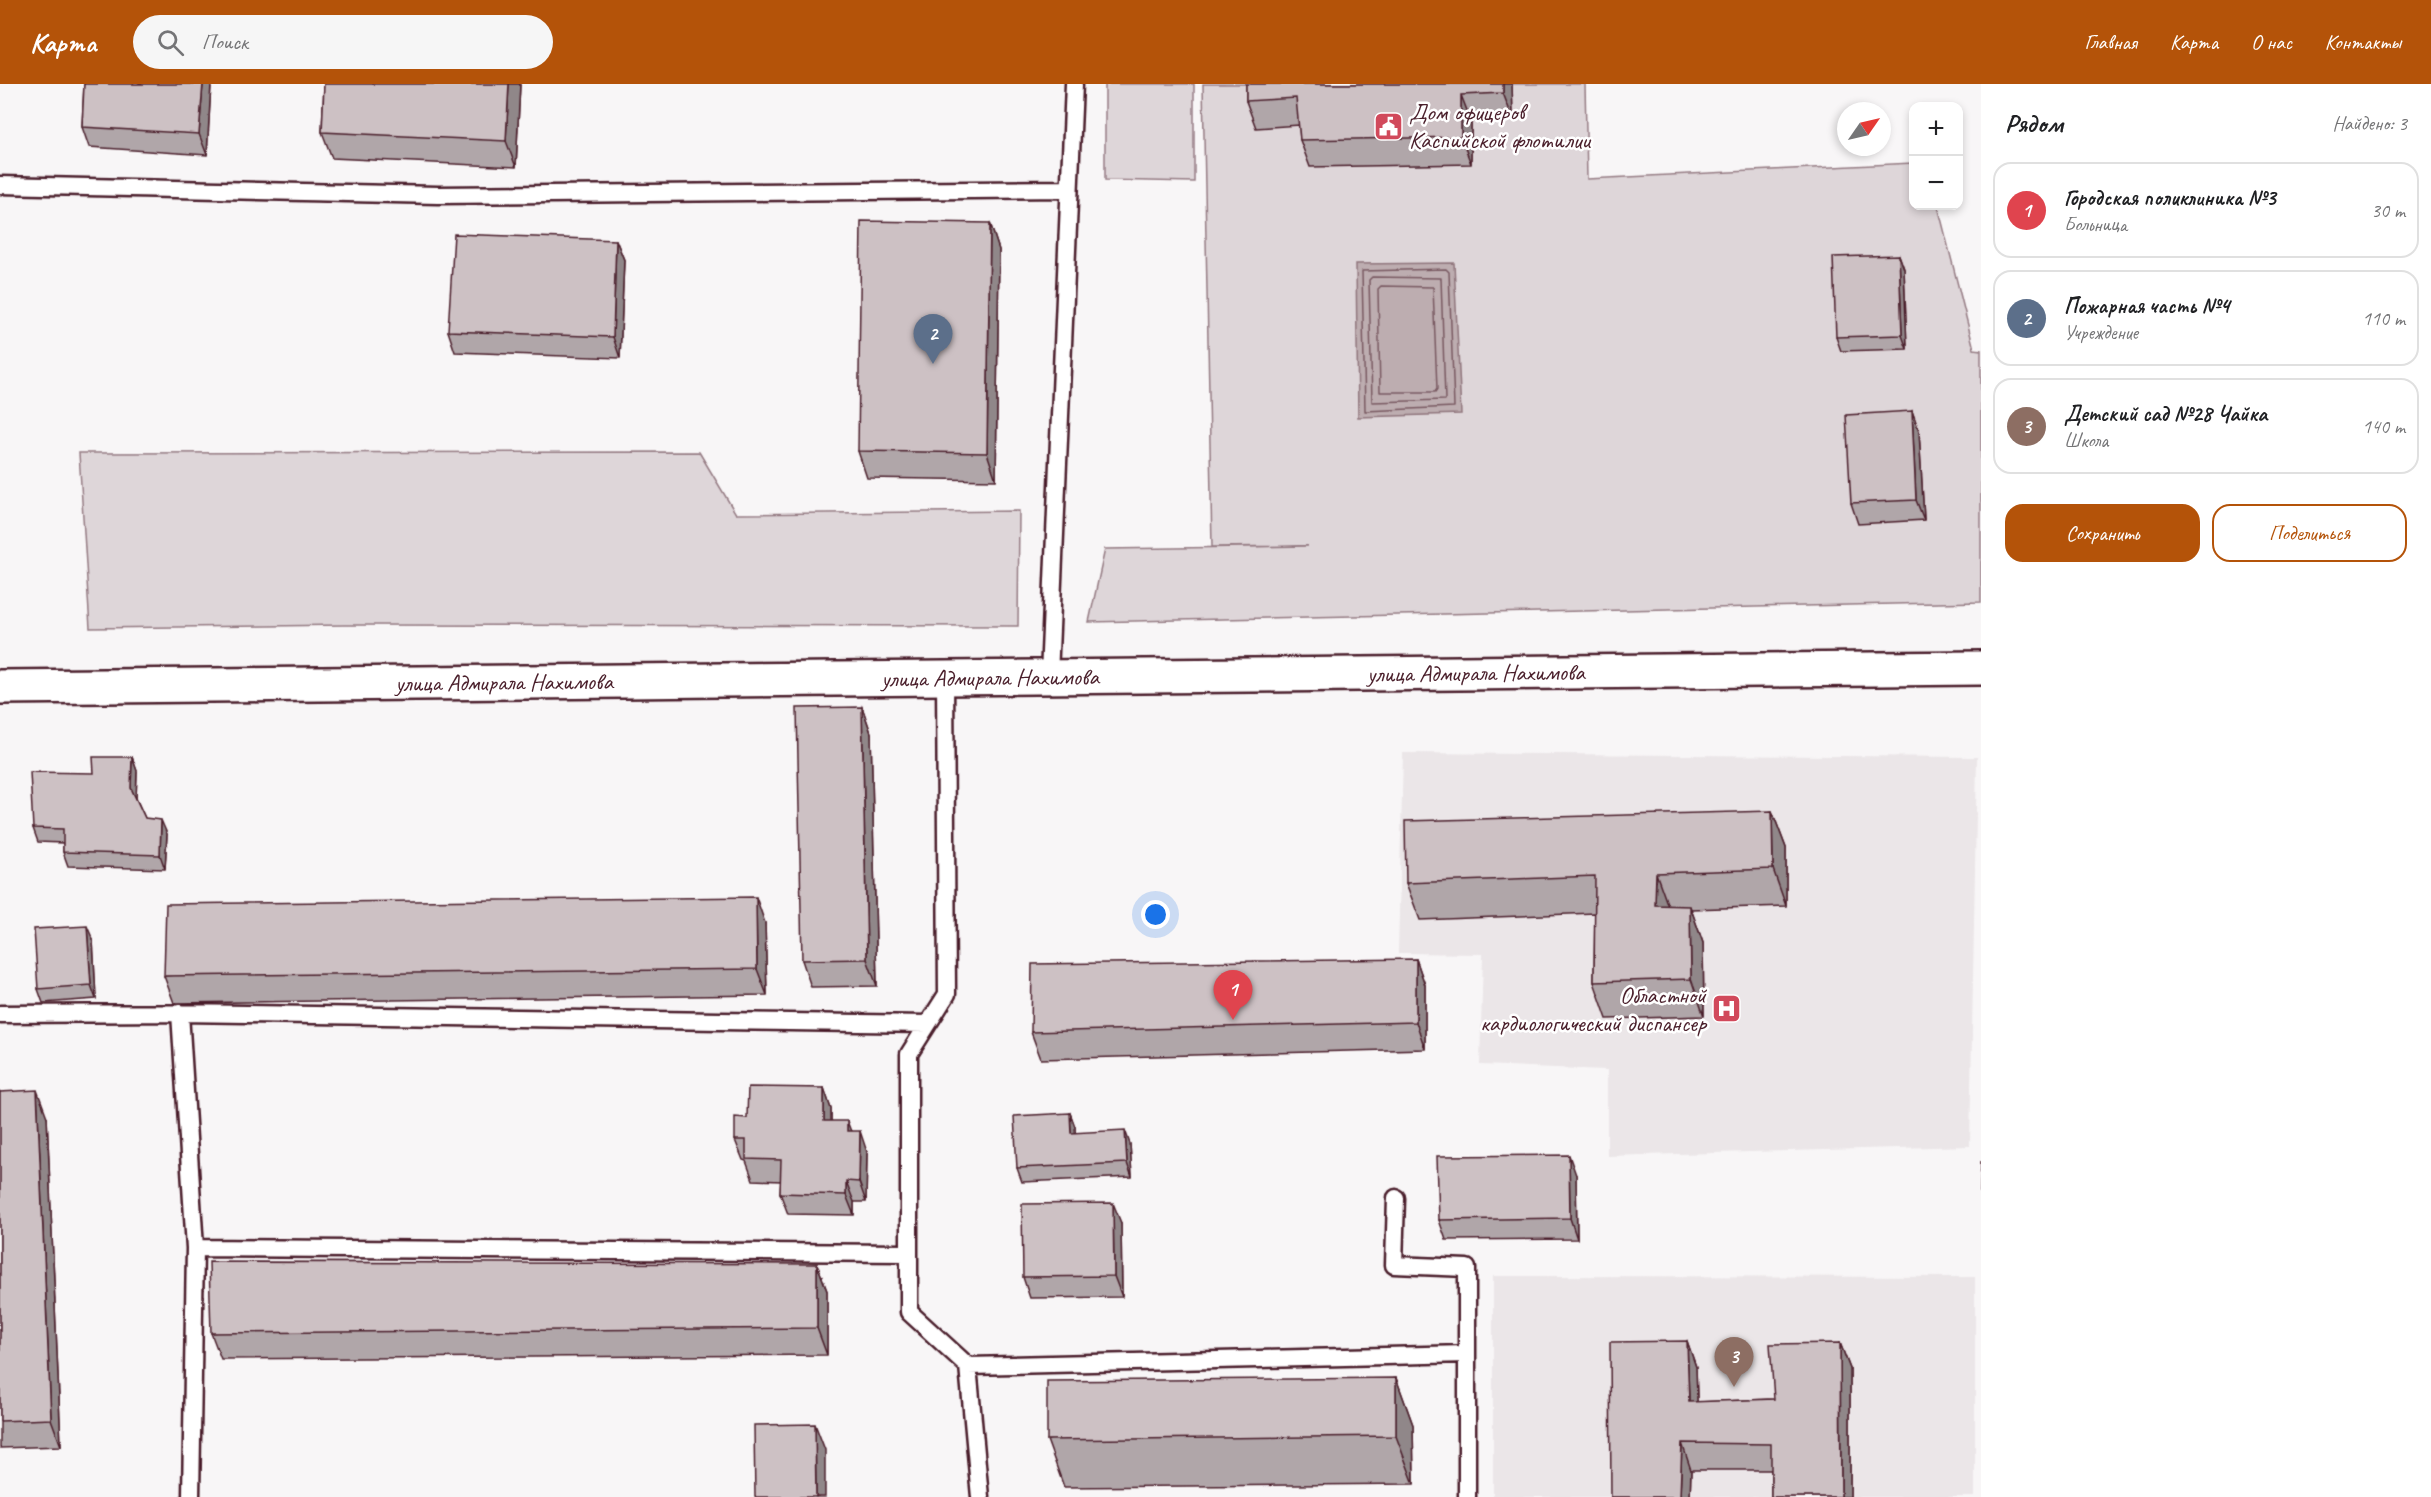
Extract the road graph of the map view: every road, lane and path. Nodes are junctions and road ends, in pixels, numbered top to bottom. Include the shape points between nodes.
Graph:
1 (1074, 84) edge
2 (0, 185) edge
3 (1069, 189) junction
4 (1981, 668) edge
5 (1049, 676) junction
6 (945, 677) junction
7 (0, 687) edge
8 (180, 1012) junction
9 (0, 1014) edge
10 (928, 1024) junction
11 (1395, 1198) dead end
12 (195, 1248) junction
13 (909, 1253) junction
14 (1467, 1354) junction
15 (968, 1366) junction
16 (191, 1497) edge
17 (980, 1497) edge
18 (1467, 1497) edge

1 - 3 lane
2 - 3 lane via 438,195
3 - 5 lane
4 - 5 main road, улица Адмирала Нахимова
5 - 6 main road, улица Адмирала Нахимова
6 - 7 main road, улица Адмирала Нахимова
6 - 10 lane via 947,994
8 - 9 lane
8 - 10 lane
8 - 12 lane
10 - 13 lane via 909,1054
11 - 14 lane via 1394,1265 1467,1268
12 - 13 lane
12 - 16 lane
13 - 15 lane via 909,1312
14 - 15 lane
14 - 18 lane
15 - 17 lane

